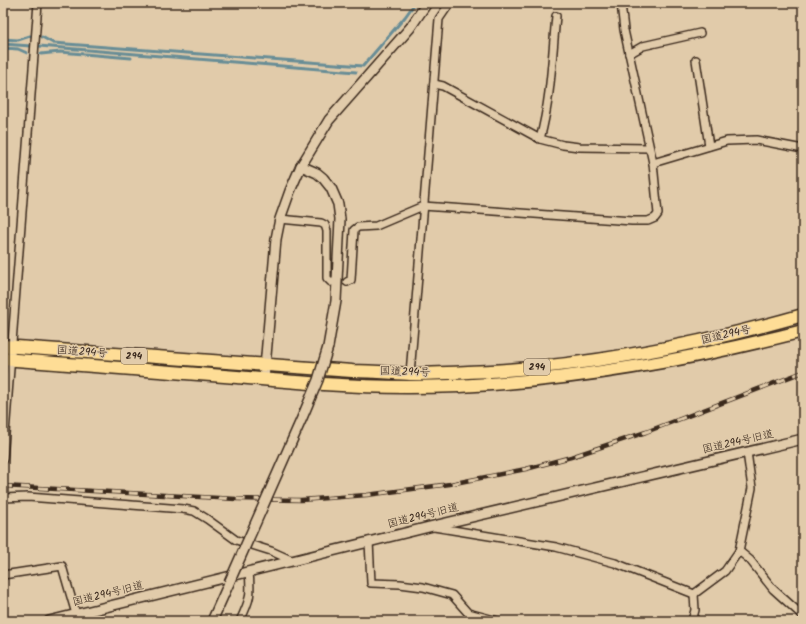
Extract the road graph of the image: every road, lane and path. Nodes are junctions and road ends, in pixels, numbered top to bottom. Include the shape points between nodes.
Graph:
1 (38, 3) edge
2 (427, 3) edge
3 (450, 3) edge
4 (621, 3) edge
5 (556, 16) dead end
6 (700, 33) dead end
7 (629, 54) junction
8 (696, 60) dead end
9 (434, 84) junction
10 (540, 139) junction
11 (709, 146) junction
12 (648, 148) junction
13 (803, 149) edge
14 (653, 163) junction
15 (301, 166) junction
16 (423, 206) junction
17 (280, 219) junction
18 (330, 282) dead end
19 (347, 282) dead end
20 (803, 316) edge
21 (803, 331) edge
22 (7, 346) edge
23 (6, 360) edge
24 (266, 365) junction
25 (410, 374) junction
26 (264, 379) junction
27 (803, 439) edge
28 (746, 452) junction
29 (3, 460) edge
30 (3, 498) edge
31 (429, 526) junction
32 (370, 541) junction
33 (739, 551) junction
34 (291, 560) junction
35 (249, 570) junction
36 (3, 575) edge
37 (694, 594) junction
38 (803, 616) edge
39 (73, 617) edge
40 (49, 621) edge
41 (212, 621) edge
42 (240, 621) edge
43 (498, 621) edge
44 (692, 621) edge

1 - 22 street
2 - 15 street via 410,28 329,120
3 - 9 street via 439,19
4 - 7 street
5 - 10 street via 549,93
6 - 7 street via 644,46
7 - 12 street
8 - 11 street
9 - 10 street via 443,86
9 - 16 street
10 - 12 street via 579,147
11 - 13 street via 727,141 756,140
11 - 14 street
12 - 14 street
14 - 16 street via 658,214 648,220 624,221
15 - 17 street
15 - 41 street, bridge via 323,178 338,204 340,219 336,301 328,347 302,418
16 - 19 street via 376,226 358,227 354,230 351,280
16 - 25 street
17 - 18 street via 325,225 327,278
17 - 24 street via 275,246
20 - 25 highway, 国道294号 / 294 via 661,350 585,362 492,371
21 - 26 highway, 国道294号 / 294 via 664,362 579,376 535,380 409,387
22 - 23 street
22 - 24 highway, 国道294号 / 294
23 - 26 highway, 国道294号 / 294
23 - 29 street
24 - 25 highway, 国道294号 / 294
24 - 26 street
27 - 28 street, 国道294号旧道
28 - 31 street, 国道294号旧道
28 - 33 street via 752,488
30 - 34 street via 28,497 194,511 236,540
31 - 32 street, 国道294号旧道
31 - 37 street via 556,547 615,563
32 - 34 street, 国道294号旧道
32 - 43 street via 371,583 423,587 452,595 468,613
33 - 37 street via 725,571
33 - 38 street via 750,560 773,589
34 - 35 street, 国道294号旧道
35 - 39 street, 国道294号旧道
35 - 42 street via 250,601
36 - 39 street via 62,566
37 - 44 street
39 - 40 street, 国道294号旧道

